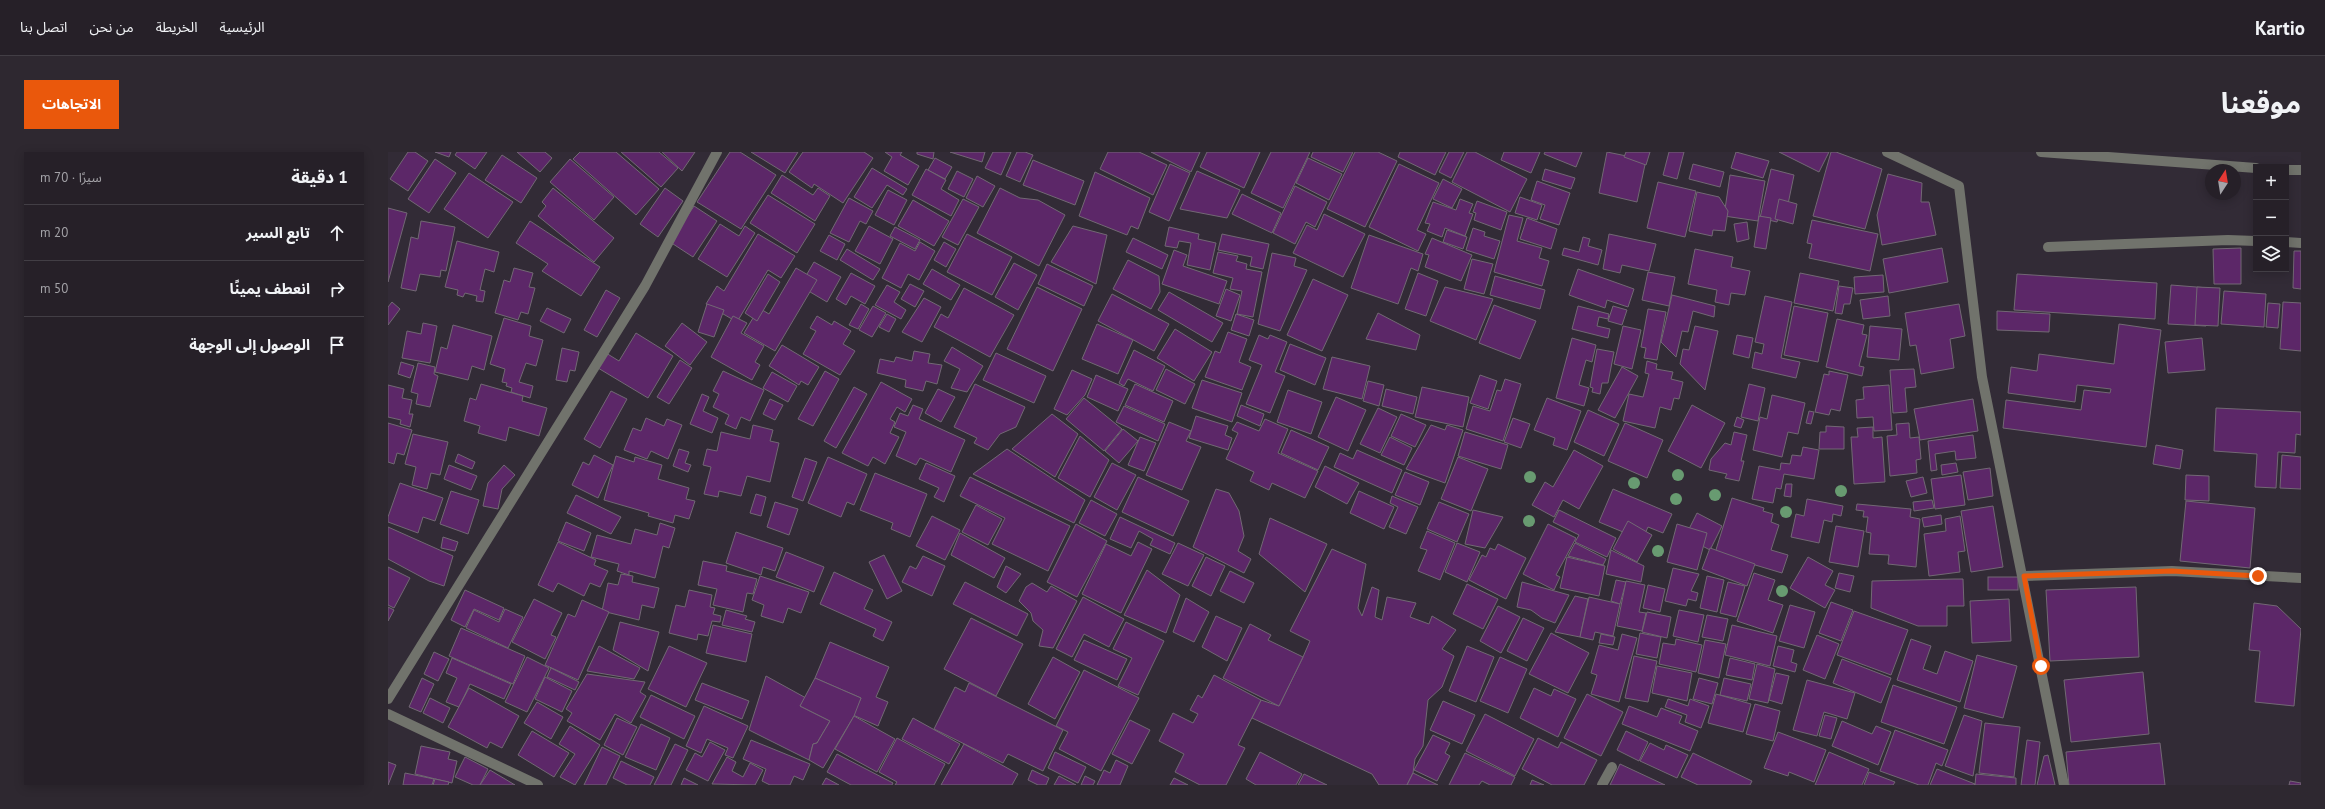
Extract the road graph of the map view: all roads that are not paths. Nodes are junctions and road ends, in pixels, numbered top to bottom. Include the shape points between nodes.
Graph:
1 (718, 152) edge
2 (1887, 152) edge
3 (2041, 152) edge
4 (2253, 168) edge
5 (2289, 170) edge
6 (2301, 170) edge
7 (2253, 241) edge
8 (2289, 242) edge
9 (2301, 243) edge
10 (2048, 247) dead end
11 (2024, 576) junction
12 (2301, 578) edge
13 (388, 699) edge
14 (388, 714) edge
15 (1612, 767) dead end
16 (538, 785) edge
17 (1602, 785) edge
18 (2064, 785) edge

1 - 13 street via 645,286
2 - 11 street via 1959,186 1982,377
3 - 4 street
5 - 6 street
7 - 10 street
8 - 9 street
11 - 12 street via 2172,571
11 - 18 street
14 - 16 street
15 - 17 street

